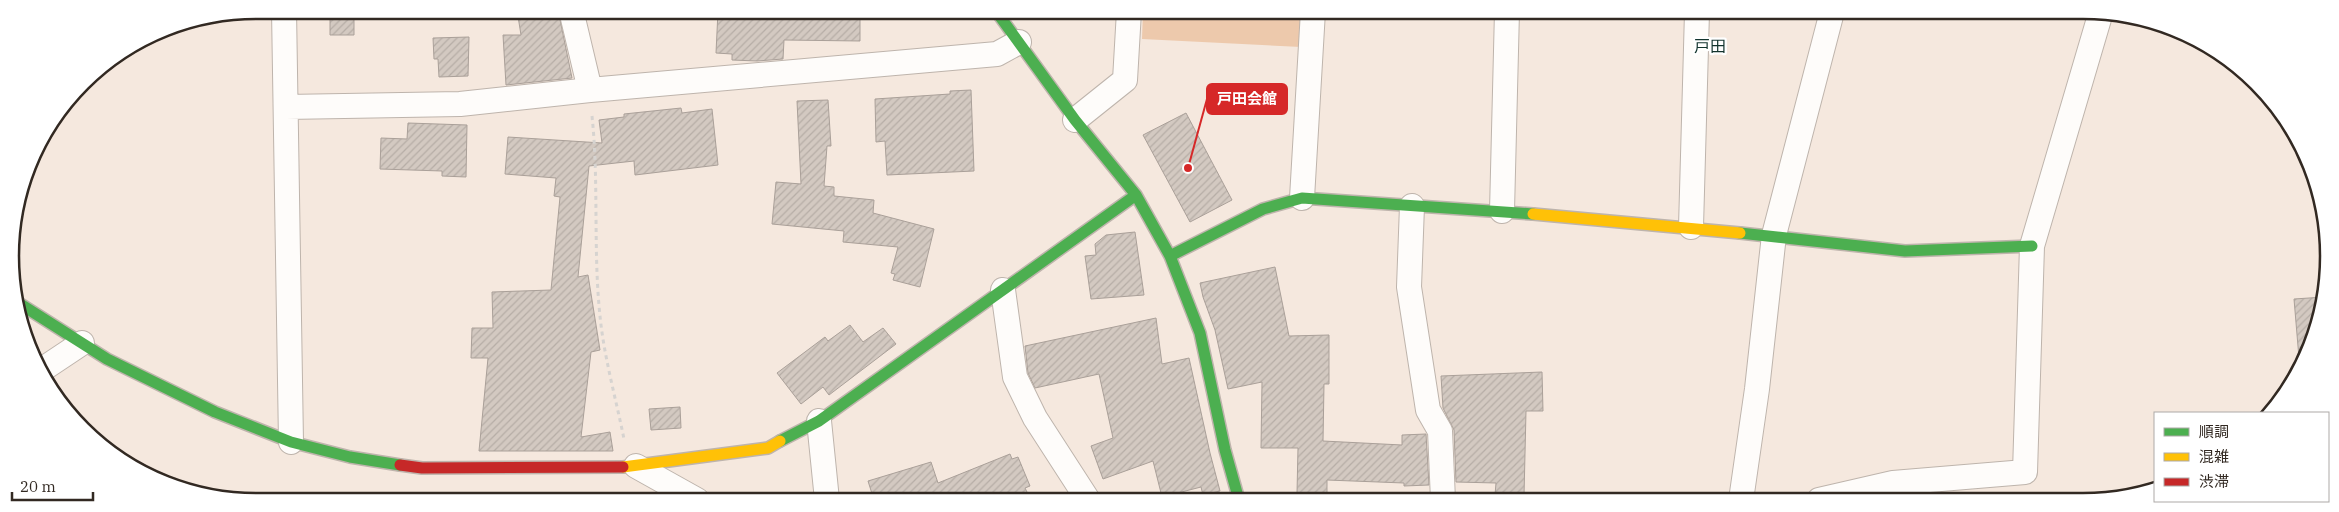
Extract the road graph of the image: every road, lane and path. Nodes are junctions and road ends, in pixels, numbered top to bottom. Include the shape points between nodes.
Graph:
1 (284, 19) edge
2 (573, 19) edge
3 (1002, 19) edge
4 (1129, 19) edge
5 (1313, 19) edge
6 (1507, 19) edge
7 (1697, 19) edge
8 (1830, 19) edge
9 (2099, 19) edge
10 (1019, 42) junction
11 (590, 90) junction
12 (286, 108) junction
13 (1075, 120) junction
14 (1136, 195) junction
15 (1302, 198) junction
16 (1412, 206) junction
17 (1502, 211) junction
18 (1691, 227) junction
19 (1774, 235) junction
20 (2032, 246) junction
21 (1170, 256) junction
22 (1003, 290) junction
23 (24, 307) edge
24 (82, 343) junction
25 (46, 366) edge
26 (819, 421) junction
27 (291, 442) junction
28 (633, 467) junction
29 (683, 493) edge
30 (826, 493) edge
31 (1083, 493) edge
32 (1238, 493) edge
33 (1444, 493) edge
34 (1741, 493) edge
35 (1848, 493) edge

1 - 12 street
2 - 11 street
3 - 10 street
4 - 13 street via 1125,80
5 - 15 street
6 - 17 street
7 - 18 street
8 - 19 street
9 - 20 street
10 - 11 street via 997,54
10 - 13 street
11 - 12 street via 460,104
11 - 28 path via 596,151 600,318
12 - 27 street
13 - 14 street
14 - 21 street
14 - 22 street
15 - 16 street
15 - 21 street via 1263,209
16 - 17 street
16 - 33 street via 1409,287 1428,410 1440,431
17 - 18 street
18 - 19 street
19 - 20 street via 1905,251
19 - 34 street via 1757,390
20 - 35 street via 2025,472 1893,482
21 - 32 street via 1200,334 1225,450
22 - 26 street
22 - 31 street via 1015,377 1035,418
23 - 24 street
24 - 25 street
24 - 27 street via 107,359 215,412
26 - 28 street via 768,448
26 - 30 street
27 - 28 street via 350,457 422,468
28 - 29 street

